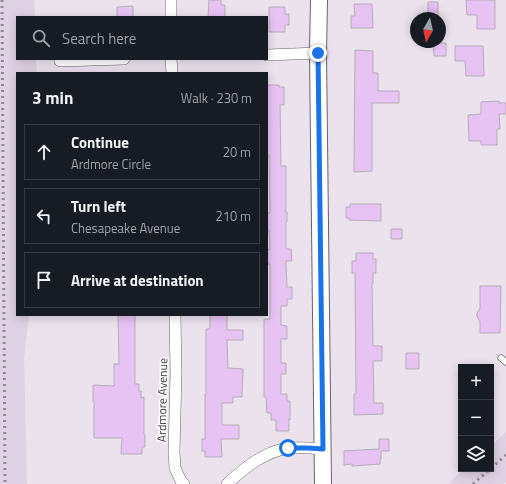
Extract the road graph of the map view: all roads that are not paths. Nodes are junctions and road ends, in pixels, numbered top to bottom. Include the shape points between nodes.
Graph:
1 (171, 0) edge
2 (319, 0) edge
3 (171, 16) edge
4 (318, 53) junction
5 (268, 55) edge
6 (92, 60) edge
7 (171, 60) edge
8 (60, 61) dead end
9 (172, 72) edge
10 (175, 316) edge
11 (501, 358) dead end
12 (506, 362) edge
13 (323, 449) junction
14 (184, 484) edge
15 (227, 484) edge
16 (323, 484) edge

1 - 3 street
2 - 4 street
4 - 5 street
4 - 13 street
6 - 8 street
7 - 9 street
10 - 14 street, Ardmore Avenue via 174,452 175,468
11 - 12 lane
13 - 15 street via 288,448 265,456
13 - 16 street

